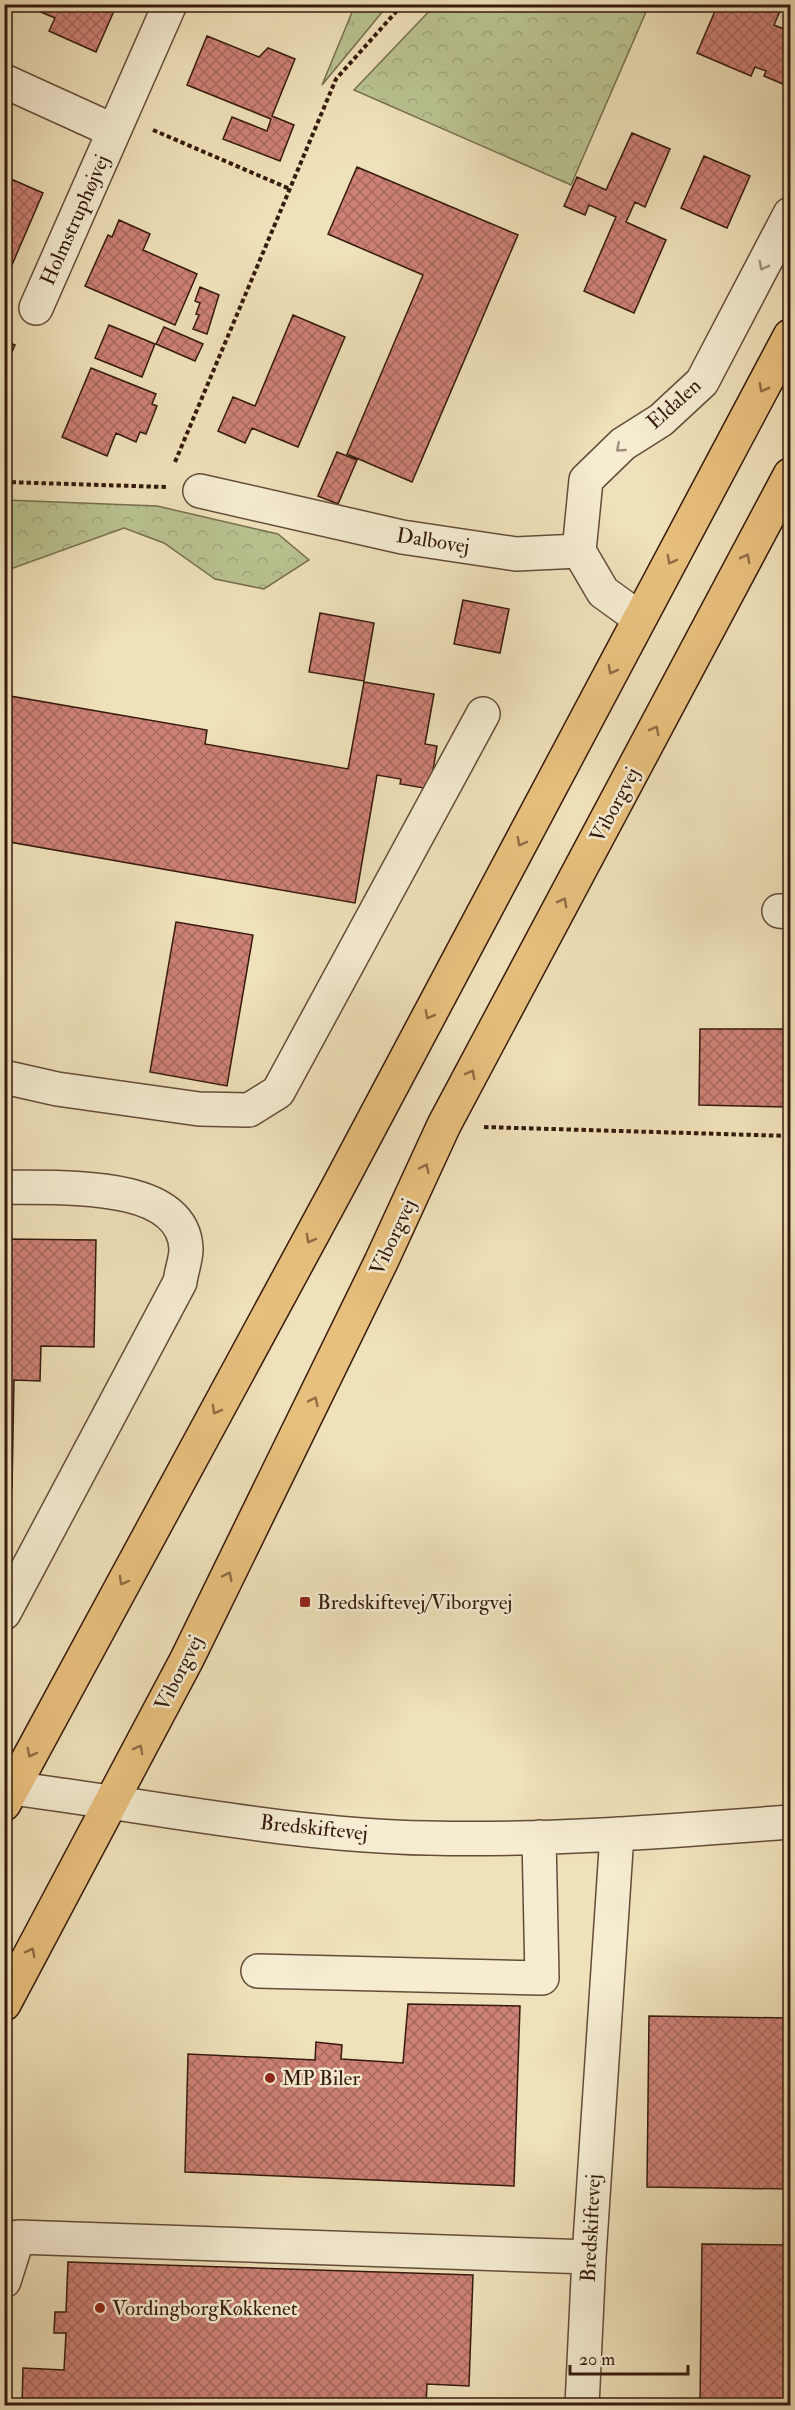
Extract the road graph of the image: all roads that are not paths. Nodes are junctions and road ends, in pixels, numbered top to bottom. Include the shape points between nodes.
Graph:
1 (170, 4) edge
2 (4, 81) edge
3 (118, 124) junction
4 (790, 214) edge
5 (36, 308) dead end
6 (790, 336) edge
7 (790, 475) edge
8 (200, 491) dead end
9 (579, 551) junction
10 (639, 618) junction
11 (483, 714) dead end
12 (4, 1077) edge
13 (4, 1187) edge
14 (4, 1613) edge
15 (7, 1793) edge
16 (111, 1801) junction
17 (790, 1822) edge
18 (617, 1834) junction
19 (539, 1837) junction
20 (258, 1971) dead end
21 (4, 2004) edge
22 (589, 2257) junction
23 (4, 2281) edge
24 (582, 2406) edge

1 - 3 street, Holmstruphøjvej
2 - 3 street, Holmstruphøjvej
3 - 5 street, Holmstruphøjvej
4 -> 9 street, Eldalen via 702,382 661,420 623,444 585,480
6 -> 10 main road
16 -> 7 main road, Viborgvej via 273,1486 444,1125
8 - 9 street, Dalbovej via 413,539 516,554
9 - 10 street via 603,592
10 -> 15 main road via 338,1187
11 - 12 street via 278,1092 249,1110 199,1109 57,1089
13 - 14 street via 111,1191 153,1202 178,1224 186,1249 180,1281
15 - 16 street, Bredskiftevej
16 - 19 street, Bredskiftevej via 326,1831 427,1838
21 -> 16 main road, Viborgvej
17 - 18 street, Bredskiftevej
18 - 19 street, Bredskiftevej
18 - 22 street, Bredskiftevej
19 - 20 street via 542,1978
22 - 23 street via 18,2237
22 - 24 street, Bredskiftevej

